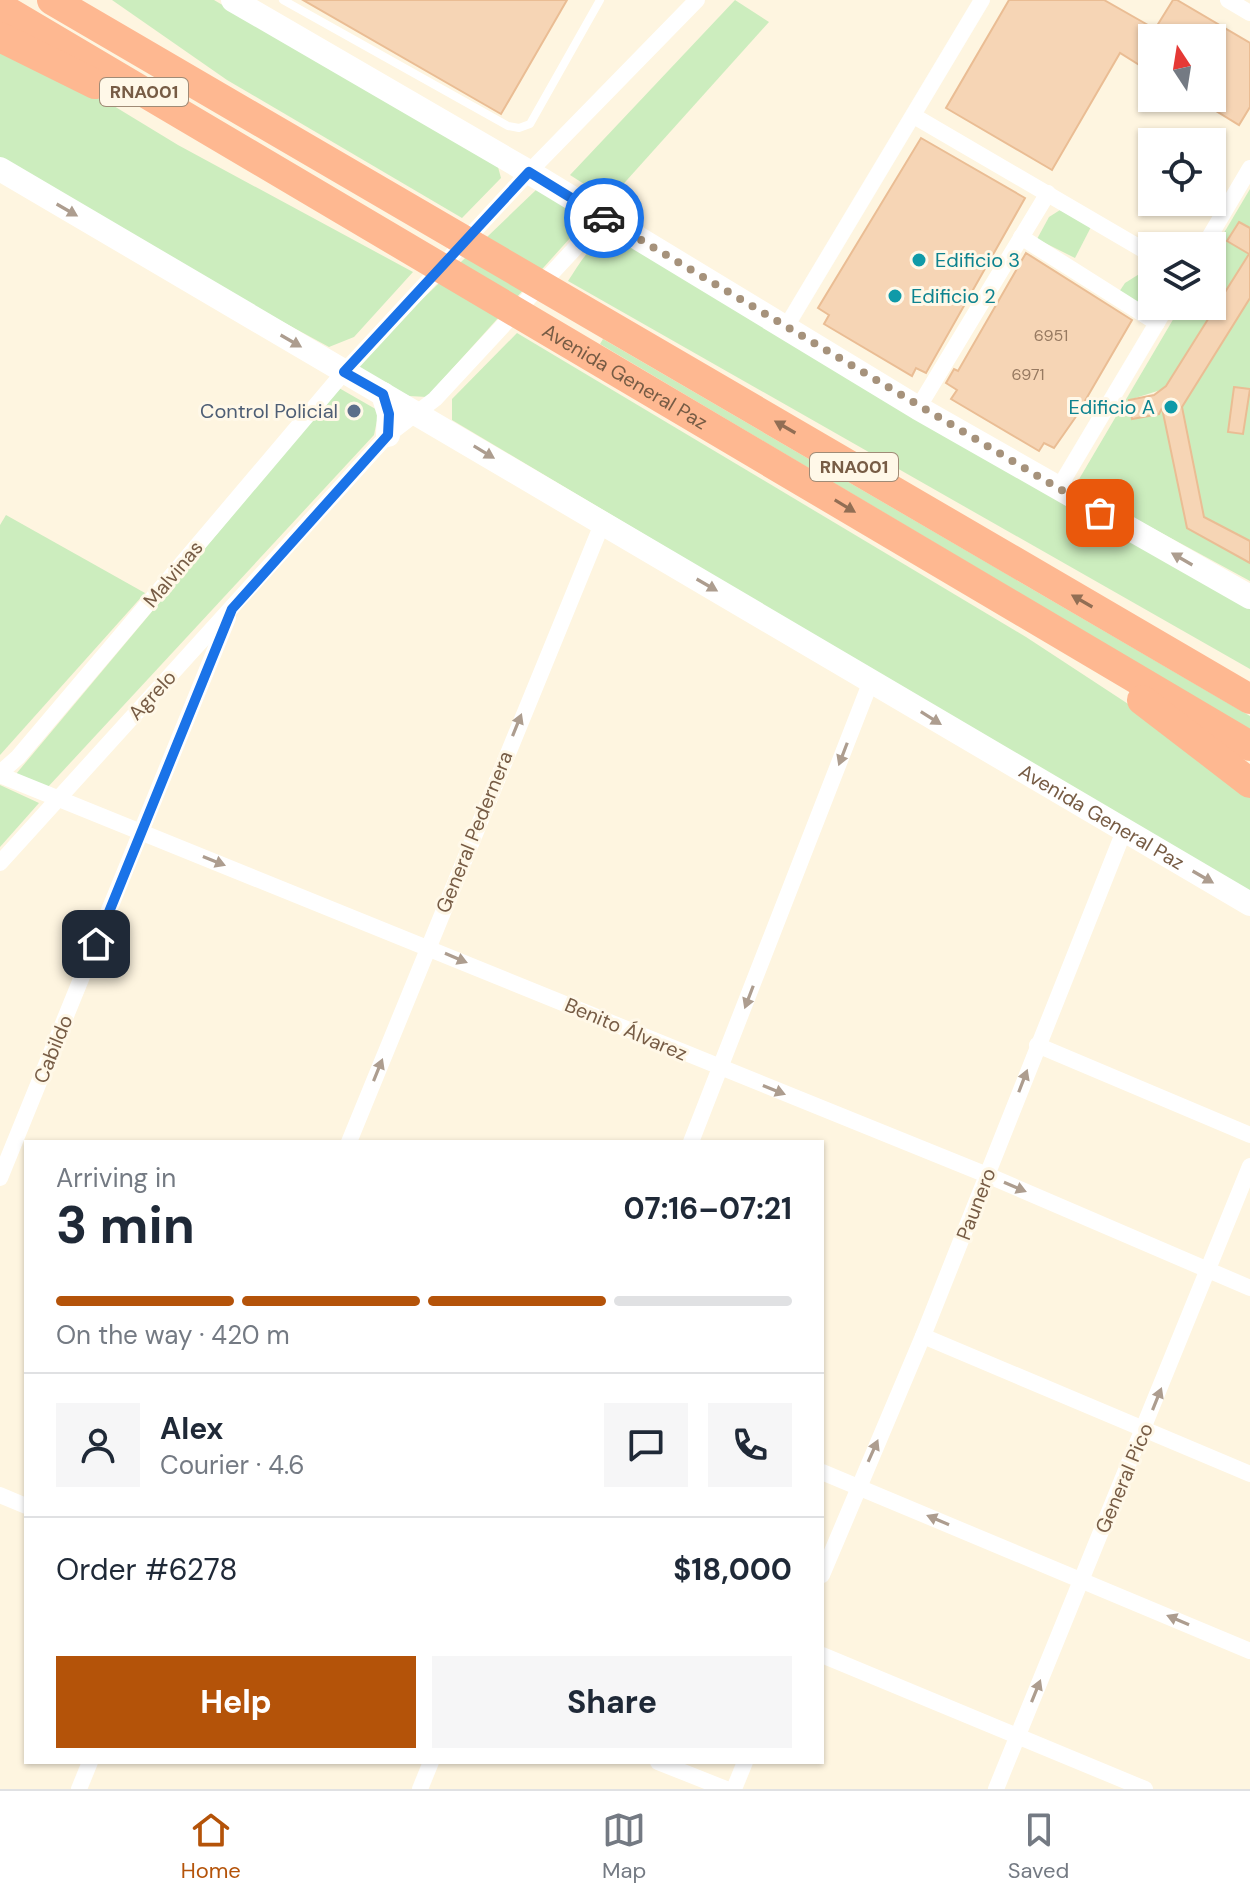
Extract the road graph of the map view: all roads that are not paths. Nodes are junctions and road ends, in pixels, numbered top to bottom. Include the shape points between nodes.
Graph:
1 (52, 0) edge
2 (92, 0) edge
3 (233, 0) edge
4 (283, 0) edge
5 (600, 0) edge
6 (697, 0) edge
7 (982, 0) edge
8 (1228, 0) edge
9 (0, 7) edge
10 (1250, 13) edge
11 (0, 37) edge
12 (222, 100) junction
13 (914, 116) junction
14 (1250, 168) edge
15 (0, 169) edge
16 (529, 172) junction
17 (288, 177) junction
18 (1048, 193) junction
19 (603, 218) junction
20 (1212, 232) edge
21 (1021, 237) junction
22 (1138, 247) edge
23 (1159, 320) edge
24 (1157, 323) junction
25 (786, 327) junction
26 (344, 372) junction
27 (383, 394) junction
28 (918, 408) junction
29 (416, 414) junction
30 (388, 435) junction
31 (1058, 489) junction
32 (602, 524) junction
33 (1250, 597) edge
34 (232, 609) junction
35 (1060, 634) junction
36 (1149, 640) junction
37 (871, 681) junction
38 (1250, 686) edge
39 (1250, 699) edge
40 (1250, 746) edge
41 (0, 774) edge
42 (1250, 783) edge
43 (56, 798) junction
44 (1124, 831) junction
45 (142, 832) junction
46 (0, 863) edge
47 (1250, 904) edge
48 (428, 947) junction
49 (1037, 1045) junction
50 (722, 1069) junction
51 (1250, 1135) edge
52 (14, 1138) edge
53 (350, 1140) edge
54 (692, 1140) edge
55 (1250, 1166) edge
56 (987, 1175) junction
57 (0, 1178) edge
58 (1209, 1271) junction
59 (1250, 1288) edge
60 (923, 1336) junction
61 (1144, 1431) junction
62 (824, 1473) edge
63 (1250, 1474) edge
64 (858, 1487) junction
65 (0, 1495) edge
66 (24, 1505) edge
67 (824, 1570) edge
68 (1082, 1580) junction
69 (1250, 1651) edge
70 (824, 1656) edge
71 (1018, 1736) junction
72 (89, 1764) edge
73 (430, 1764) edge
74 (663, 1764) edge
75 (744, 1764) edge
76 (79, 1789) edge
77 (420, 1789) edge
78 (726, 1789) edge
79 (734, 1789) edge
80 (996, 1789) edge
81 (1145, 1789) edge

1 - 12 highway, Avenida General Paz / RNA001
2 - 12 highway
3 - 16 street
4 - 5 lane via 519,128 530,124
6 - 16 street, Malvinas
7 - 13 street
8 - 10 street
9 - 17 highway, Avenida General Paz / RNA001
11 - 17 highway
36 -> 12 highway, Avenida General Paz / RNA001
13 - 18 street
13 - 25 street
14 - 20 street
15 -> 26 street, Avenida General Paz
16 - 19 street
16 - 26 street, Malvinas
17 -> 35 highway, Avenida General Paz / RNA001
18 - 21 street
18 - 22 street
19 - 25 street
19 - 29 street, Agrelo
21 - 24 street
21 - 28 street
23 - 24 street
24 - 31 street
25 - 28 street
26 - 27 street, Avenida General Paz
26 - 41 street, Malvinas
27 - 29 street, Avenida General Paz
27 - 30 street
28 - 31 street
29 - 30 street, Agrelo
29 -> 32 street, Avenida General Paz
30 - 34 street, Agrelo
33 -> 31 street
32 -> 37 street, Avenida General Paz
48 -> 32 street, General Pedernera
34 - 43 street, Agrelo
34 - 45 street, Cabildo
35 - 40 highway, Avenida General Paz / RNA001
35 - 42 highway
36 - 38 highway
36 - 39 highway, Avenida General Paz / RNA001
37 -> 44 street, Avenida General Paz
37 -> 50 street
41 - 43 street, Benito Álvarez
43 - 45 street, Benito Álvarez
43 - 46 street, Agrelo
44 -> 47 street, Avenida General Paz
44 - 49 street, Paunero
45 -> 48 street, Benito Álvarez
45 - 52 street, Cabildo
48 -> 50 street, Benito Álvarez
53 -> 48 street, General Pedernera
49 - 51 street
56 -> 49 street, Paunero
50 - 54 street
50 -> 56 street, Benito Álvarez
52 - 57 street, Cabildo
55 - 58 street, General Pico
56 -> 58 street, Benito Álvarez
56 - 60 street, Paunero
58 - 59 street, Benito Álvarez
61 -> 58 street, General Pico
60 - 61 street
64 -> 60 street, Paunero
61 - 63 street
61 - 68 street, General Pico
62 - 64 street
64 - 67 street, Paunero
68 -> 64 street
65 - 66 street
69 -> 68 street
71 -> 68 street, General Pico
70 - 71 street
71 - 80 street, General Pico
71 - 81 street
72 - 76 street
73 - 77 street
74 - 78 street
75 - 79 street

